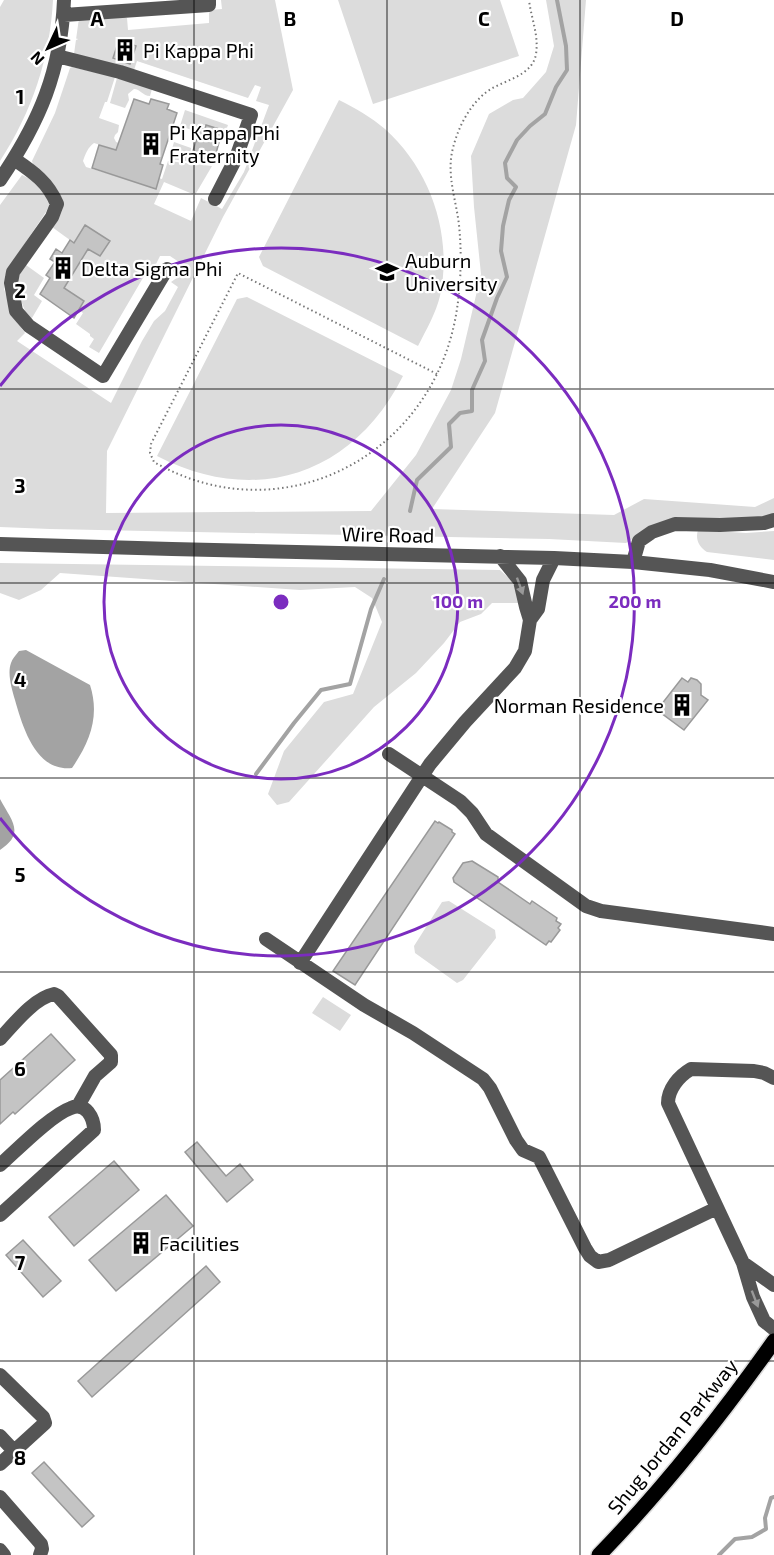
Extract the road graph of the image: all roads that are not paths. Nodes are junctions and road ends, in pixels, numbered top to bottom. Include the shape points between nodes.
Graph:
1 (64, 0) edge
2 (209, 0) edge
3 (129, 5) edge
4 (63, 15) junction
5 (57, 56) junction
6 (14, 159) junction
7 (0, 180) edge
8 (215, 199) dead end
9 (167, 269) dead end
10 (774, 520) edge
11 (0, 544) edge
12 (500, 556) junction
13 (554, 558) junction
14 (633, 562) junction
15 (774, 582) edge
16 (530, 620) junction
17 (389, 754) dead end
18 (422, 777) junction
19 (774, 934) edge
20 (266, 939) dead end
21 (300, 963) junction
22 (0, 1039) edge
23 (774, 1078) edge
24 (78, 1106) junction
25 (0, 1165) edge
26 (717, 1208) junction
27 (0, 1215) edge
28 (743, 1263) junction
29 (774, 1285) edge
30 (774, 1329) edge
31 (774, 1341) edge
32 (0, 1375) edge
33 (0, 1436) edge
34 (14, 1451) junction
35 (0, 1464) edge
36 (0, 1497) edge
37 (0, 1550) edge
38 (4, 1555) edge
39 (40, 1555) edge
40 (599, 1555) edge

1 - 4 street
2 - 3 street via 209,5
3 - 4 street
4 - 5 street
5 - 6 street via 43,103
5 - 8 street via 120,72 251,116 237,158
6 - 7 street
6 - 9 street via 52,191 57,204 13,272 16,311 29,326 103,376
10 - 14 street via 675,524 639,541
11 - 12 street, Wire Road
12 - 13 street, Wire Road
12 -> 16 street via 520,581
13 - 14 street, Wire Road
13 - 16 street via 543,580 538,609
14 - 15 street, Wire Road
16 - 18 street via 525,651 515,668 445,743
17 - 18 street
18 - 19 street via 460,801 486,834 586,906
18 - 21 street
20 - 21 street
21 - 26 street via 483,1078 523,1150 539,1157 585,1248 598,1262
22 - 24 street via 37,1001 48,995 58,996 111,1055 111,1062 95,1076
23 - 26 street via 754,1071 691,1069 683,1073 668,1094 668,1103
24 - 25 street via 50,1121
24 - 27 street via 91,1115 93,1130
26 - 28 street
28 - 29 street
28 -> 30 street via 764,1321
31 - 40 main road, Shug Jordan Parkway via 683,1461
32 - 34 street via 45,1423
33 - 34 street
34 - 35 street
36 - 39 street via 41,1544
37 - 38 street

